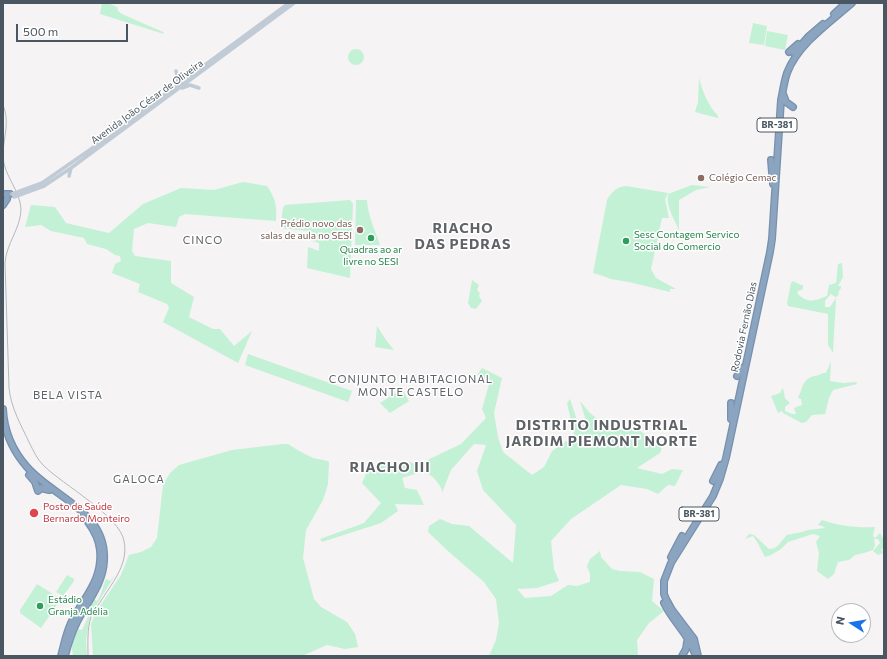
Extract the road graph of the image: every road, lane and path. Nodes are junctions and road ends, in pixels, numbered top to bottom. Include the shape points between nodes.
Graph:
1 (289, 3) edge
2 (294, 3) edge
3 (846, 3) edge
4 (852, 3) edge
5 (809, 36) junction
6 (808, 45) dead end
7 (789, 52) dead end
8 (799, 52) junction
9 (220, 56) junction
10 (176, 71) dead end
11 (785, 79) junction
12 (184, 82) junction
13 (177, 86) junction
14 (199, 88) dead end
15 (175, 91) junction
16 (793, 107) dead end
17 (780, 116) junction
18 (781, 138) dead end
19 (771, 160) dead end
20 (71, 168) junction
21 (69, 176) dead end
22 (43, 184) junction
23 (773, 184) junction
24 (7, 196) edge
25 (3, 205) edge
26 (775, 231) dead end
27 (767, 265) junction
28 (752, 335) junction
29 (751, 351) dead end
30 (742, 368) junction
31 (737, 376) dead end
32 (731, 403) dead end
33 (3, 409) edge
34 (731, 419) junction
35 (3, 429) edge
36 (721, 465) junction
37 (29, 475) junction
38 (39, 480) junction
39 (714, 481) dead end
40 (722, 483) dead end
41 (49, 490) junction
42 (67, 504) junction
43 (708, 505) junction
44 (70, 510) dead end
45 (94, 527) junction
46 (682, 536) dead end
47 (687, 543) dead end
48 (671, 560) junction
49 (668, 611) junction
50 (687, 642) junction
51 (61, 656) edge
52 (66, 656) edge
53 (682, 656) edge
54 (691, 656) edge
55 (695, 656) edge
56 (700, 656) edge

1 - 9 main road, Avenida João César de Oliveira
2 - 9 main road, Avenida João César de Oliveira
3 - 5 highway, Rodovia Fernão Dias / BR-381
4 - 8 highway, Rodovia Fernão Dias / BR-381
5 - 7 highway
5 - 23 highway, Rodovia Fernão Dias / BR-381 via 791,58 781,84
6 - 8 highway
8 - 11 highway, Rodovia Fernão Dias / BR-381
9 - 12 main road, Avenida João César de Oliveira
10 - 13 main road
11 - 16 highway via 783,98
11 - 17 highway, Rodovia Fernão Dias / BR-381
12 - 13 main road, Avenida João César de Oliveira
12 - 15 main road, Avenida João César de Oliveira
13 - 22 main road, Avenida João César de Oliveira
14 - 15 main road via 190,85
15 - 20 main road, Avenida João César de Oliveira
17 - 18 highway
17 - 27 highway, Rodovia Fernão Dias / BR-381 via 772,239
19 - 23 highway
20 - 21 main road
20 - 22 main road, Avenida João César de Oliveira
22 - 24 main road, Avenida João César de Oliveira, bridge
23 - 30 highway, Rodovia Fernão Dias / BR-381 via 768,252
24 - 25 highway
26 - 27 highway, BR-381
27 - 28 highway, Rodovia Fernão Dias / BR-381
28 - 29 highway
28 - 43 highway, Rodovia Fernão Dias / BR-381 via 724,464
30 - 31 highway, BR-381
30 - 34 highway, Rodovia Fernão Dias / BR-381
32 - 34 highway
33 - 38 highway via 12,445
34 - 36 highway, Rodovia Fernão Dias / BR-381
35 - 37 highway via 14,455
36 - 39 highway, BR-381
36 - 48 highway, Rodovia Fernão Dias / BR-381 via 706,504
37 - 38 highway
37 - 41 highway via 38,491 40,488
38 - 41 highway
38 - 45 highway via 83,513
40 - 43 highway, BR-381
41 - 42 highway
42 - 44 highway
42 - 45 highway
43 - 48 highway, Rodovia Fernão Dias / BR-381
45 - 51 highway via 100,548 99,571 72,622
45 - 52 highway via 104,546 103,570 98,585 73,629
46 - 48 highway
47 - 48 highway, BR-381 via 674,560
48 - 49 highway, Rodovia Fernão Dias / BR-381 via 662,574 661,587
48 - 56 highway, Rodovia Fernão Dias / BR-381 via 664,581 664,594 695,642
49 - 50 highway via 672,622
49 - 55 highway, Rodovia Fernão Dias / BR-381 via 689,641
50 - 53 highway
50 - 54 highway

